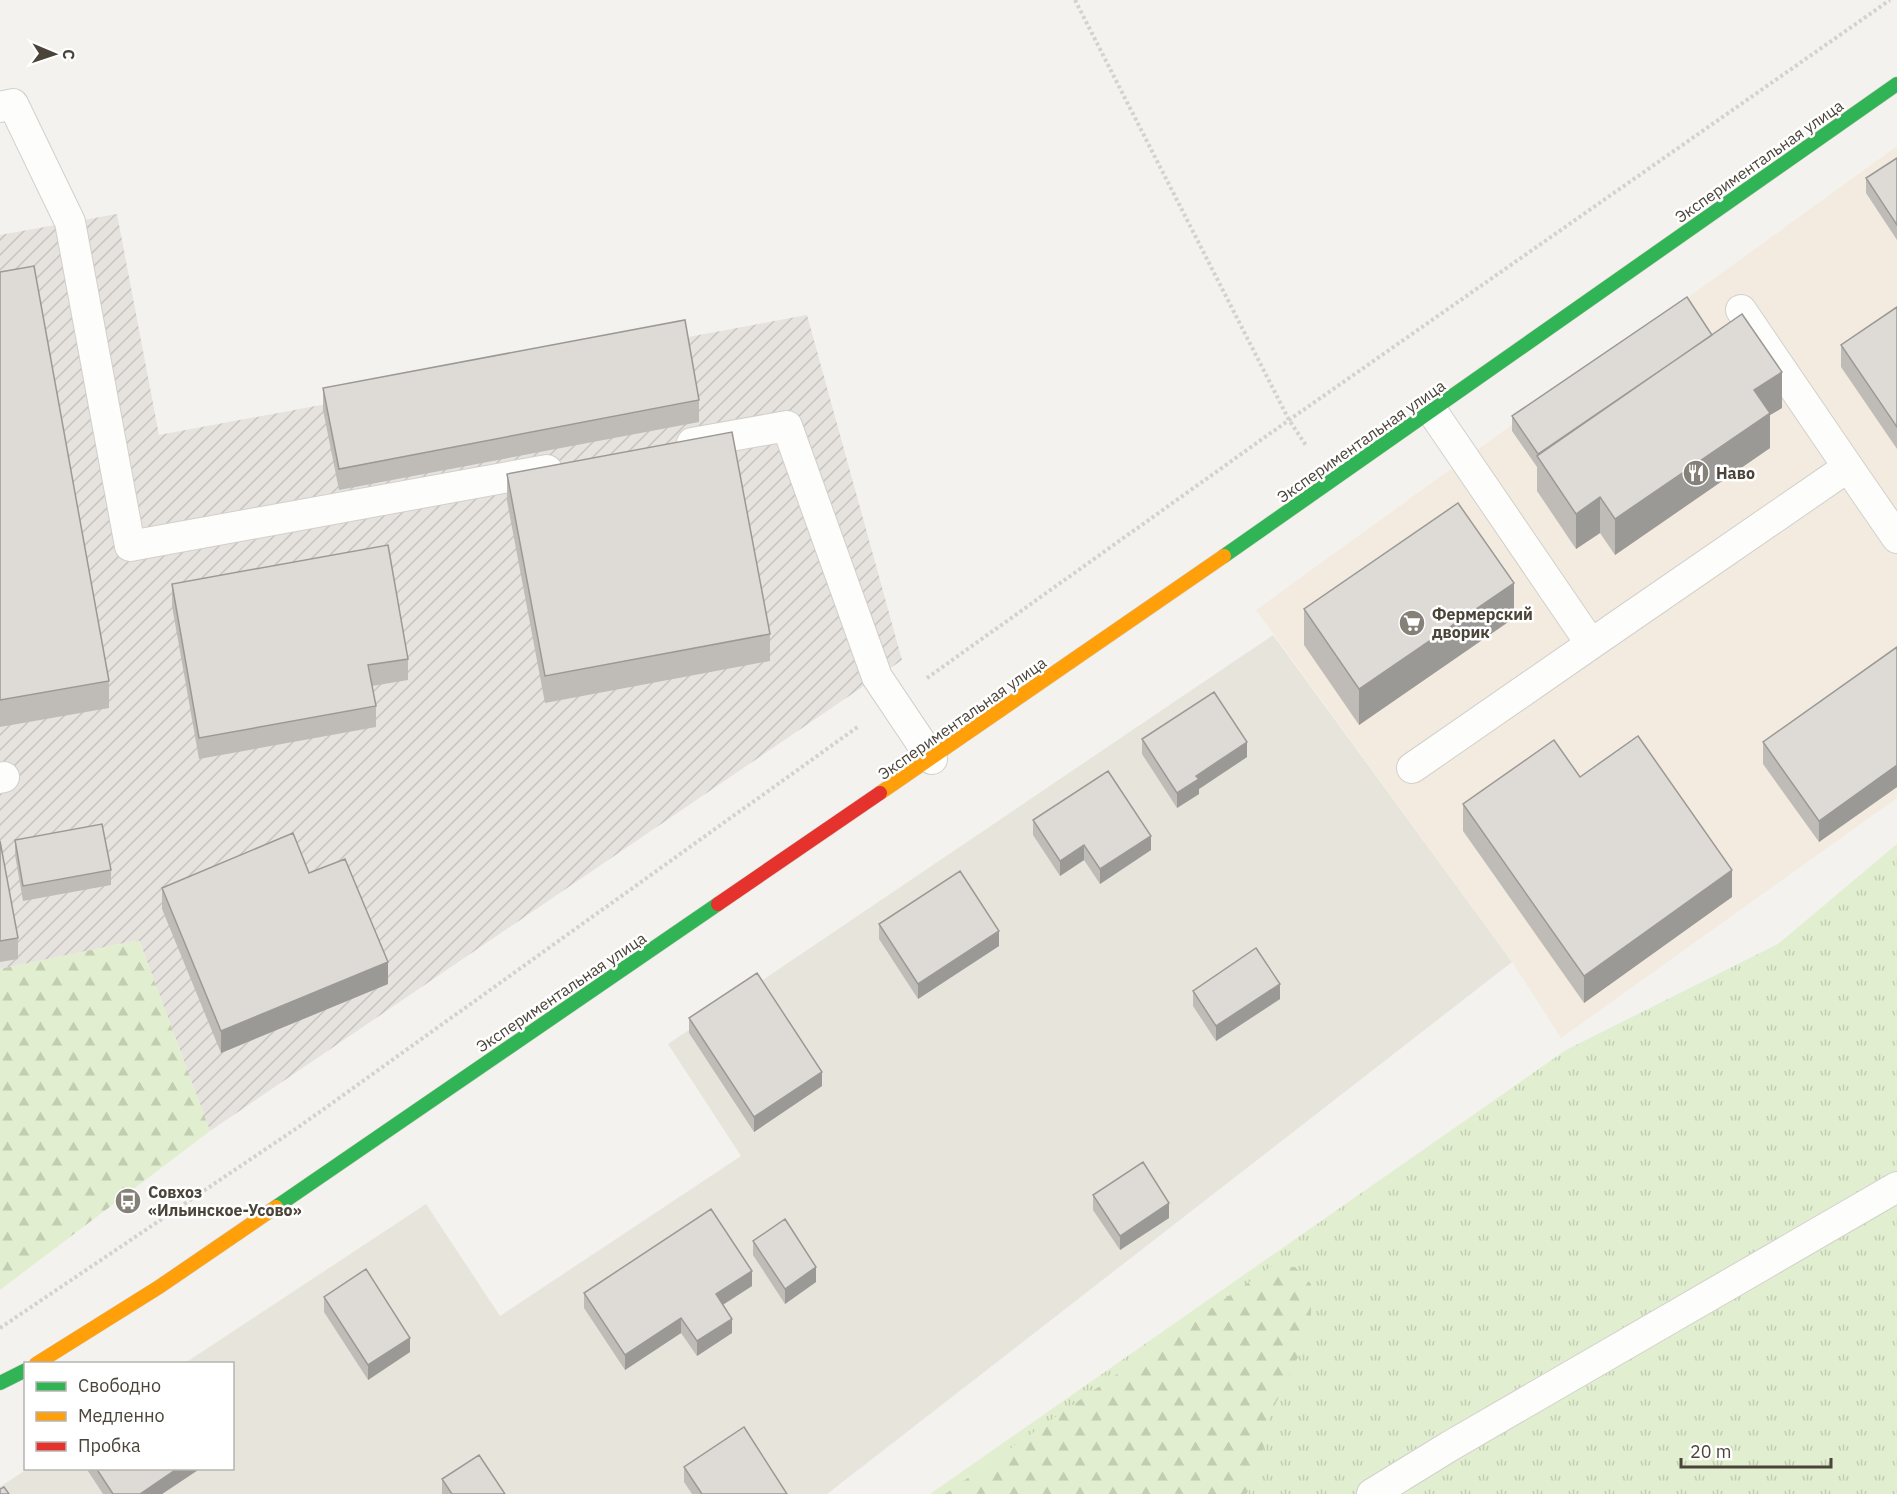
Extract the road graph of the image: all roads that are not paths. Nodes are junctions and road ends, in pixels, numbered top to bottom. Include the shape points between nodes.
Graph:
1 (1897, 84) edge
2 (0, 107) edge
3 (1741, 310) dead end
4 (1432, 411) junction
5 (670, 447) edge
6 (576, 465) edge
7 (1848, 467) junction
8 (1897, 538) edge
9 (1592, 644) junction
10 (932, 759) junction
11 (1412, 768) dead end
12 (1897, 1187) edge
13 (39, 1362) edge
14 (24, 1371) edge
15 (0, 1383) edge
16 (1372, 1494) edge

1 - 4 street, Экспериментальная улица
2 - 6 lane via 13,104 70,222 130,546
3 - 7 lane
4 - 9 lane via 1474,493
4 - 10 street, Экспериментальная улица
5 - 10 lane via 787,426 877,677
7 - 8 lane
7 - 9 lane
9 - 11 lane
10 - 13 street, Экспериментальная улица via 159,1287
12 - 16 lane
14 - 15 street

